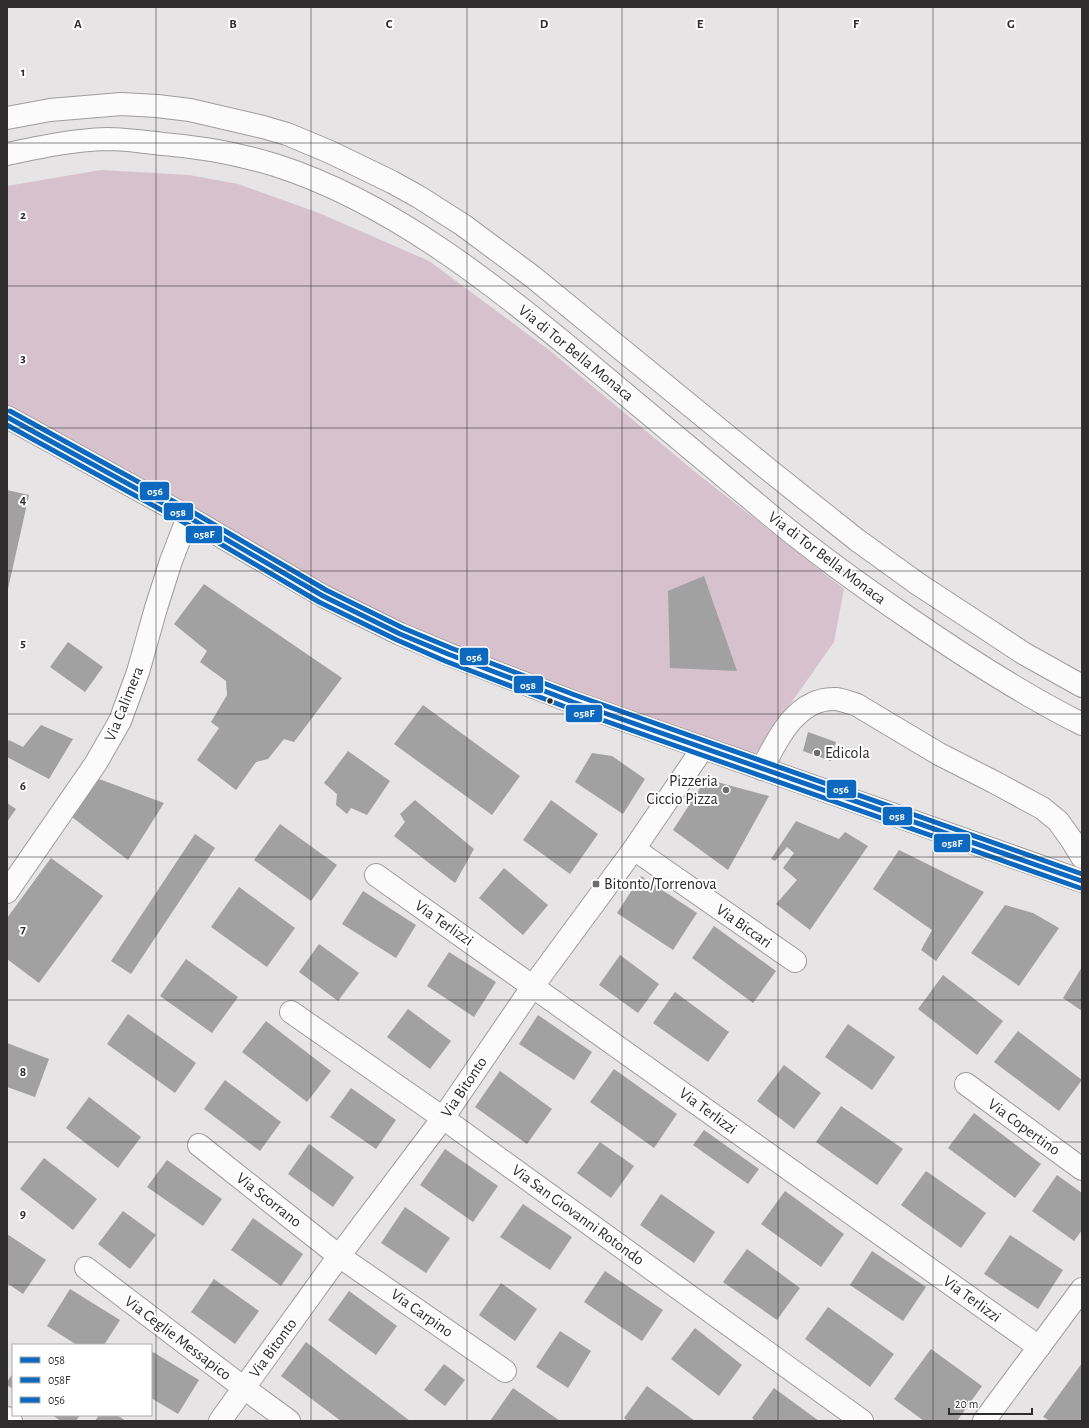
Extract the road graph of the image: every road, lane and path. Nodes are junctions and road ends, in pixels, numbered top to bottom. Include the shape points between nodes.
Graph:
1 (7, 118) edge
2 (7, 154) edge
3 (7, 417) edge
4 (188, 518) junction
5 (1082, 686) edge
6 (1082, 724) edge
7 (703, 748) junction
8 (762, 769) junction
9 (634, 849) junction
10 (1082, 857) edge
11 (376, 875) dead end
12 (1082, 880) edge
13 (7, 892) edge
14 (795, 961) dead end
15 (533, 986) junction
16 (291, 1012) dead end
17 (966, 1084) dead end
18 (443, 1118) junction
19 (199, 1145) dead end
20 (1082, 1169) edge
21 (340, 1256) junction
22 (86, 1268) dead end
23 (1082, 1289) edge
24 (1039, 1347) junction
25 (505, 1371) dead end
26 (244, 1388) junction
27 (7, 1418) edge
28 (11, 1421) edge
29 (220, 1421) edge
30 (289, 1421) edge
31 (862, 1421) edge
32 (984, 1421) edge

1 - 5 street, Via di Tor Bella Monaca via 50,110 121,104 190,110 263,126 318,146 364,167 454,218 533,276 857,540 918,584 1023,653
2 - 6 street, Via di Tor Bella Monaca via 40,146 108,139 200,148 289,170 372,208 446,253 536,319 761,508 845,574 947,644 1049,707
3 - 4 street
4 - 7 street via 323,596 400,634 489,670
4 - 13 street, Via Calimera via 171,561 138,672 120,721 96,763
7 - 8 street
7 - 9 street, Via Bitonto
8 - 10 street via 784,729 800,712 817,702 837,699 848,702 1042,808 1061,825
8 - 12 street
9 - 14 street, Via Biccari
9 - 15 street, Via Bitonto
11 - 15 street, Via Terlizzi
15 - 18 street, Via Bitonto
15 - 24 street, Via Terlizzi
16 - 18 street, Via San Giovanni Rotondo
17 - 20 street, Via Copertino
18 - 21 street, Via Bitonto
18 - 31 street, Via San Giovanni Rotondo
19 - 21 street, Via Scorrano
21 - 25 street, Via Carpino
21 - 26 street, Via Bitonto
22 - 26 street, Via Ceglie Messapico
23 - 24 street
24 - 32 street
26 - 29 street, Via Bitonto
26 - 30 street, Via Ceglie Messapico
27 - 28 street

